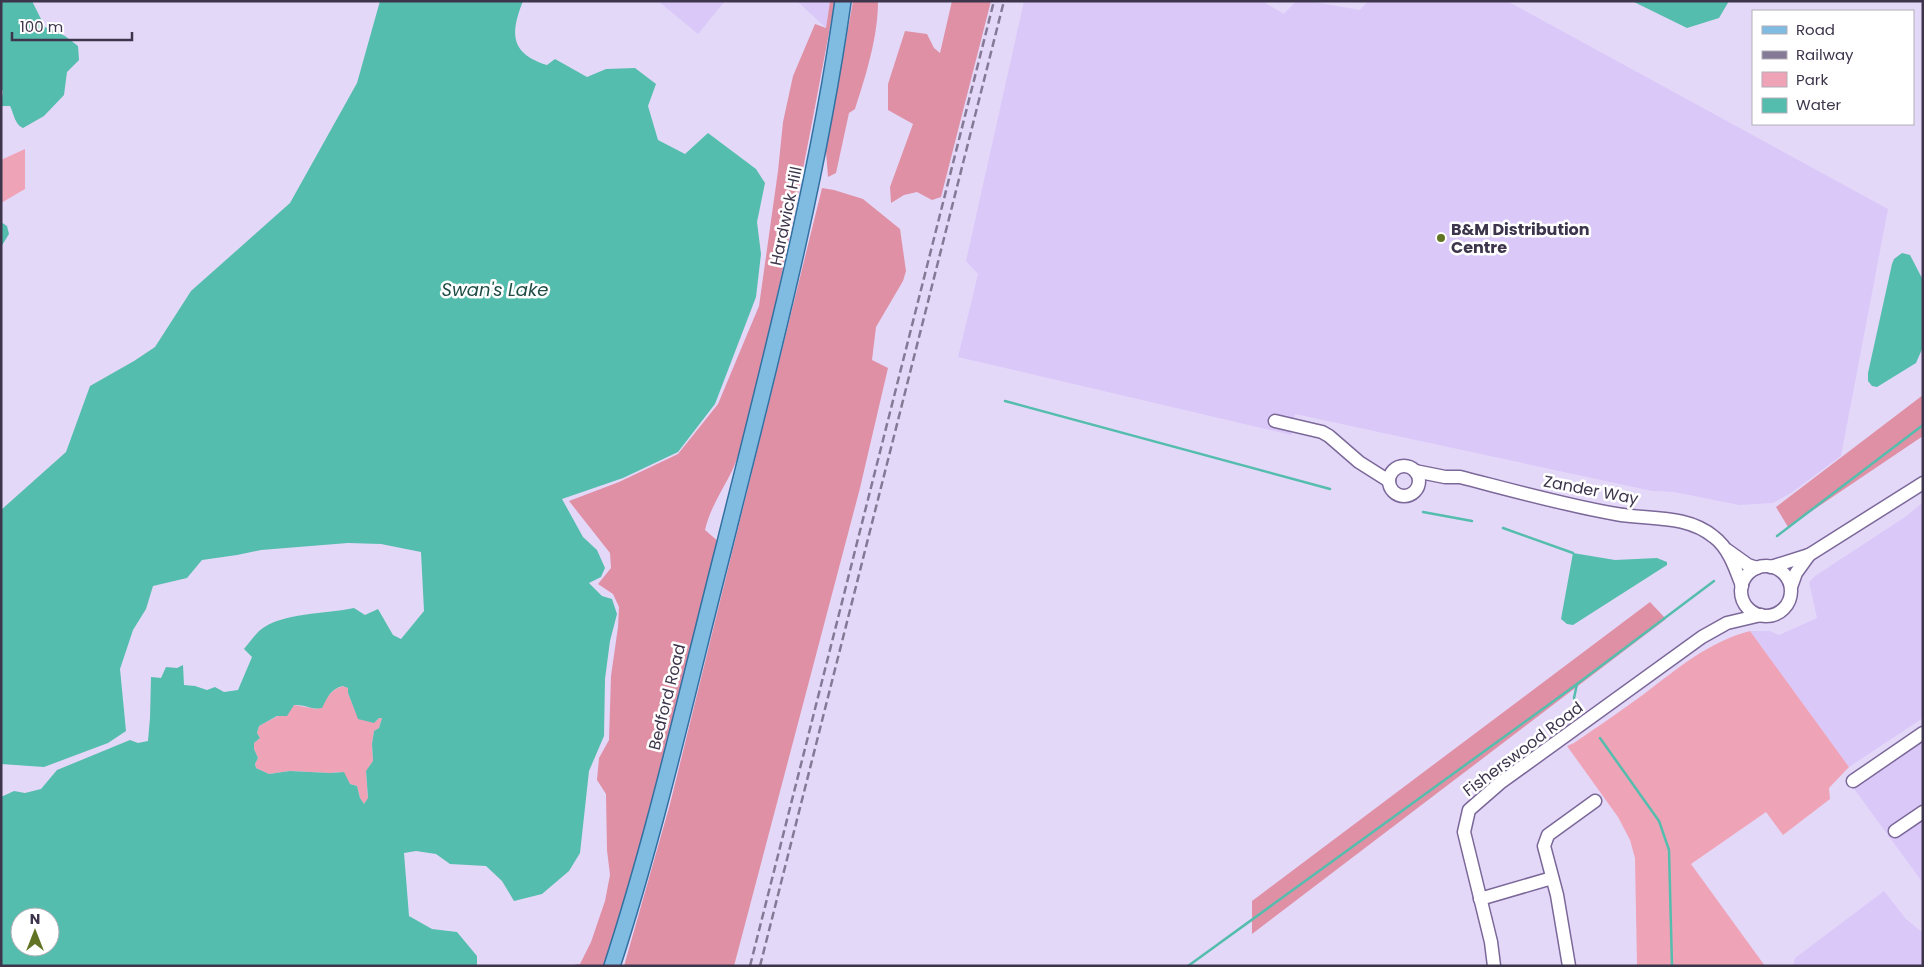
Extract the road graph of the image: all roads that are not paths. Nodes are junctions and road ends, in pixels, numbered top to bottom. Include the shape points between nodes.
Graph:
1 (843, 1) edge
2 (1275, 421) dead end
3 (752, 436) joint
4 (1368, 468) junction
5 (1396, 469) junction
6 (1415, 471) junction
7 (1445, 477) junction
8 (1389, 481) junction
9 (1923, 483) edge
10 (1418, 489) junction
11 (1723, 548) junction
12 (1809, 555) junction
13 (1771, 567) junction
14 (1757, 568) junction
15 (1791, 587) junction
16 (1742, 592) junction
17 (1761, 615) junction
18 (1727, 623) junction
19 (1923, 734) edge
20 (1853, 780) dead end
21 (1596, 801) dead end
22 (1923, 812) edge
23 (1895, 831) dead end
24 (1552, 878) junction
25 (1480, 898) junction
26 (612, 966) edge
27 (1494, 966) edge
28 (1569, 966) edge

1 - 3 main road, Hardwick Hill via 801,231
2 - 4 street via 1322,432
3 - 26 main road, Bedford Road via 641,870
4 - 5 street
4 - 8 street
5 - 6 street via 1406,466
5 - 8 street
6 - 7 street, Zander Way
6 - 10 street
7 - 10 street, Zander Way
7 - 11 street, Zander Way via 1615,514 1676,520 1697,526 1715,537
8 - 10 street via 1392,490 1400,496 1410,495
9 - 12 street
11 - 14 street, Zander Way
11 - 16 street, Zander Way via 1733,563
12 - 13 street
12 - 15 street via 1796,573
13 - 14 street
13 - 15 street via 1784,574
14 - 16 street via 1745,577
15 - 17 street via 1786,607 1775,615
16 - 17 street via 1749,609
16 - 18 street via 1739,608
17 - 18 street
18 - 25 street, Fisherswood Road via 1702,637 1469,810 1464,832
19 - 20 street
21 - 24 street via 1548,836 1544,846
22 - 23 street
24 - 25 street
24 - 28 street
25 - 27 street, Fisherswood Road

